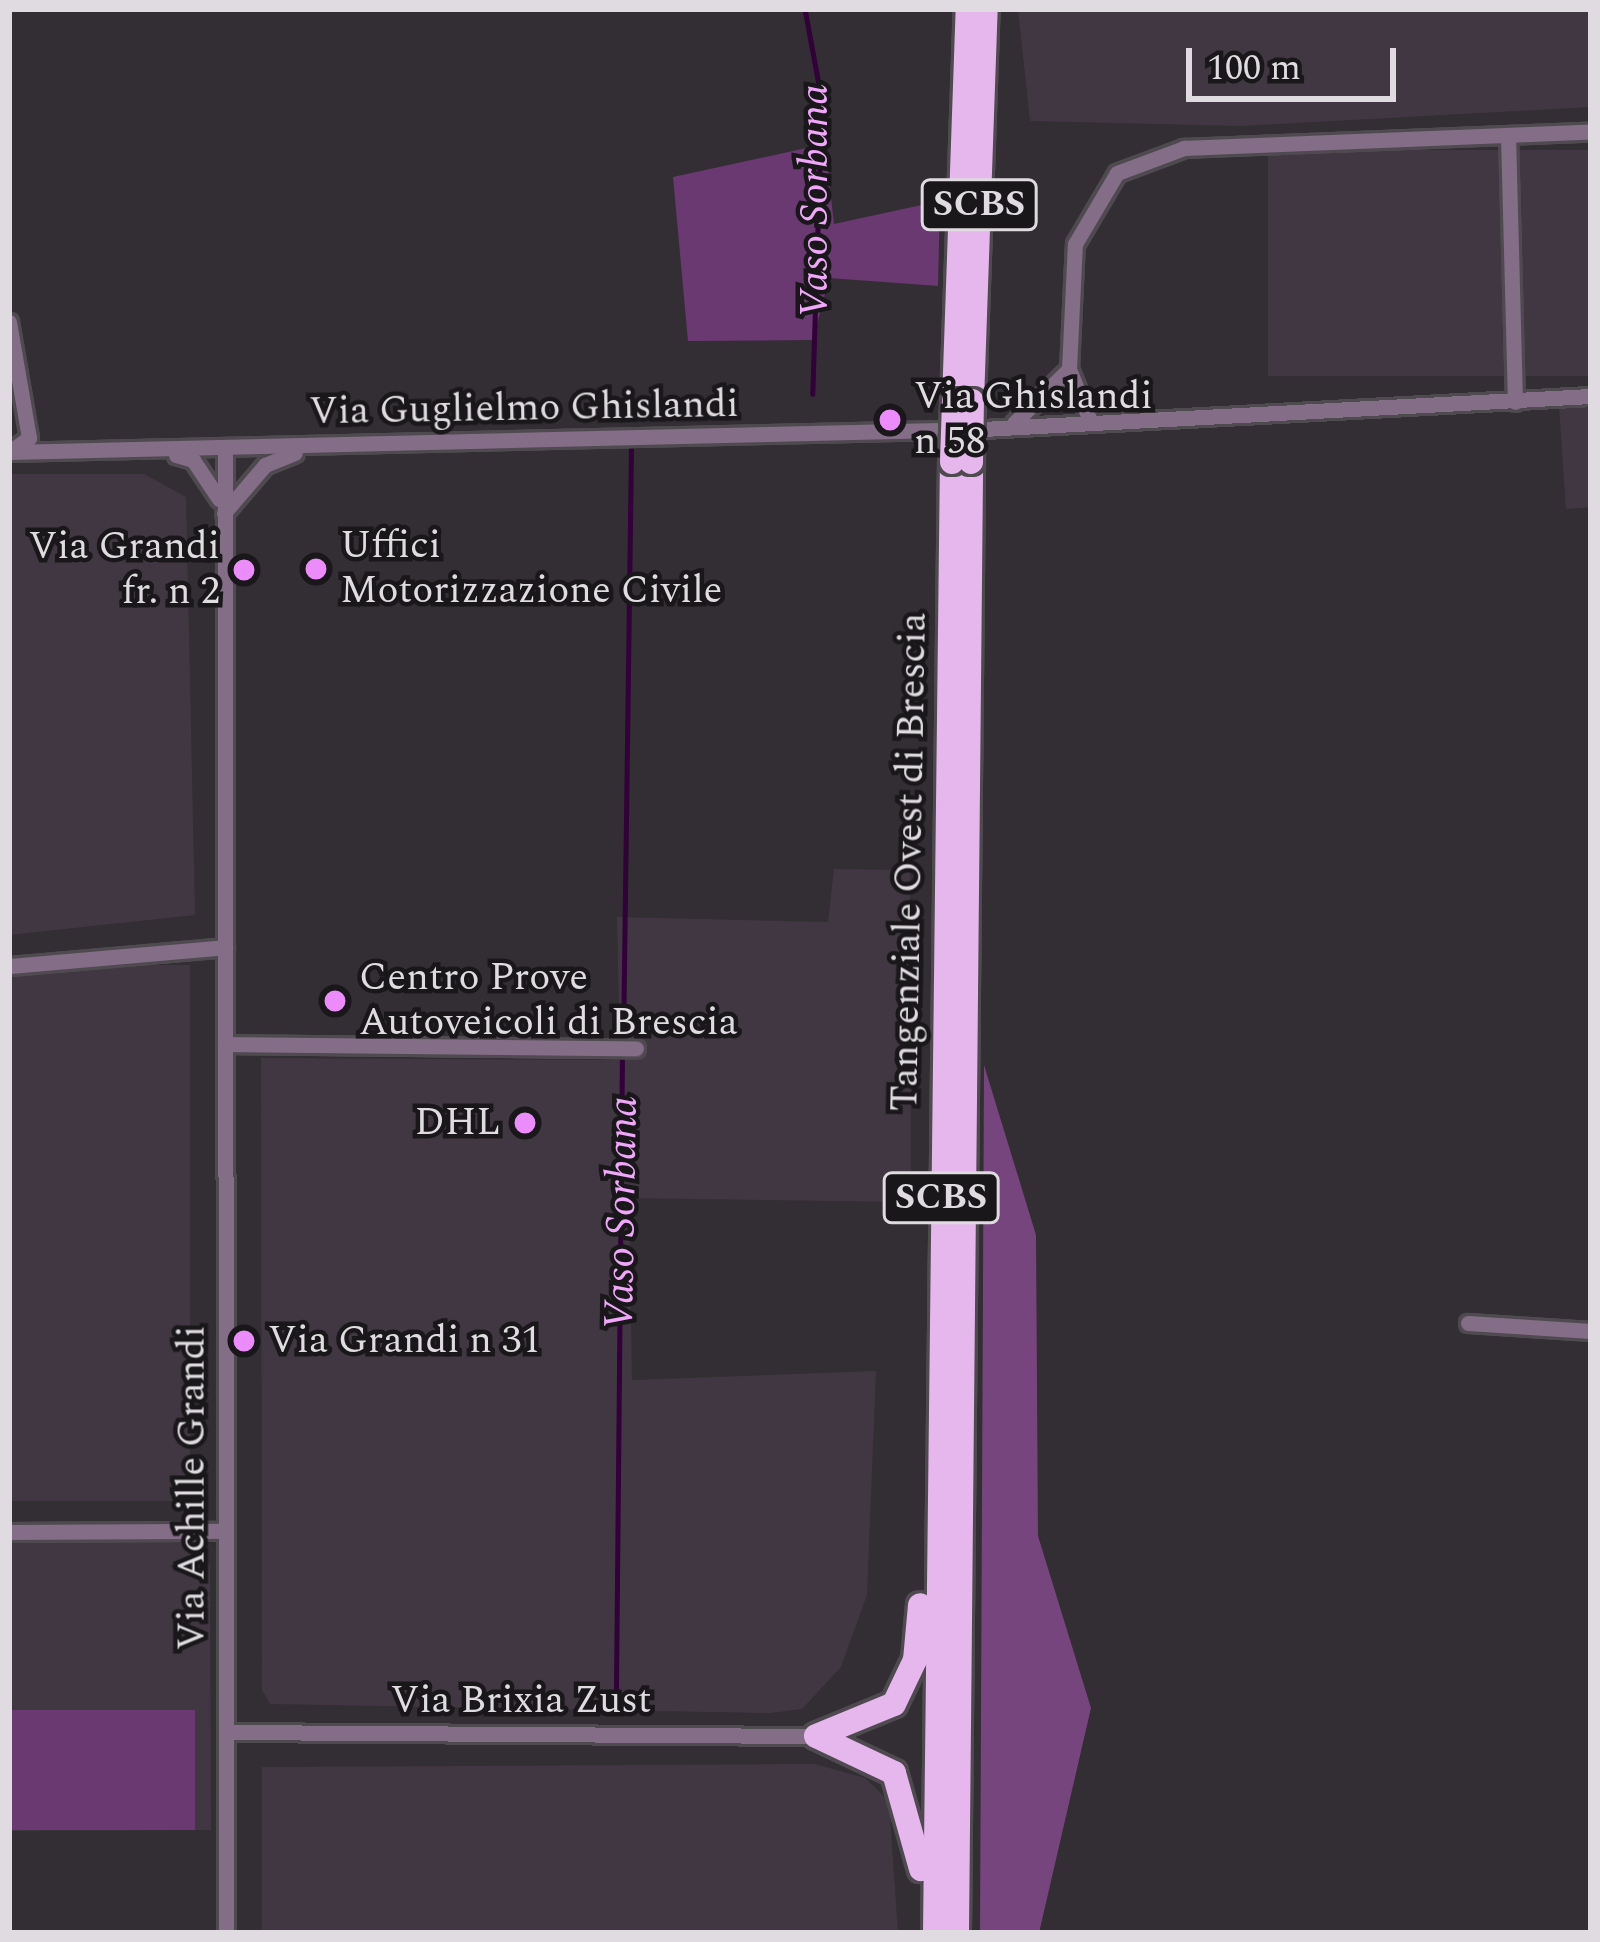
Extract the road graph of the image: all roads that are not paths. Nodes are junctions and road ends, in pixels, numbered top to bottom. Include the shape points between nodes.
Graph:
1 (968, 9) edge
2 (986, 9) edge
3 (1591, 132) edge
4 (1508, 135) junction
5 (9, 322) edge
6 (1069, 370) junction
7 (1591, 396) edge
8 (963, 401) junction
9 (1515, 402) junction
10 (1091, 423) junction
11 (939, 430) dead end
12 (29, 438) junction
13 (9, 442) edge
14 (309, 447) junction
15 (244, 449) junction
16 (110, 450) junction
17 (162, 450) junction
18 (224, 450) junction
19 (9, 452) edge
20 (962, 462) junction
21 (243, 485) junction
22 (224, 514) junction
23 (225, 947) junction
24 (9, 966) edge
25 (226, 1043) junction
26 (636, 1048) dead end
27 (1468, 1324) dead end
28 (1591, 1331) edge
29 (937, 1442) junction
30 (226, 1531) junction
31 (9, 1532) edge
32 (226, 1732) junction
33 (816, 1736) junction
34 (226, 1933) edge
35 (923, 1933) edge
36 (935, 1933) edge
37 (957, 1933) edge

1 - 8 highway, Tangenziale Ovest di Brescia / SCBS
2 - 8 highway, Tangenziale Ovest di Brescia / SCBS
3 - 4 street
4 - 6 street via 1142,158 1085,214
4 - 9 street
5 - 12 street
6 - 10 street
6 - 10 street via 1043,405 991,428
7 - 9 street
8 - 20 highway, Tangenziale Ovest di Brescia / SCBS, bridge
9 - 10 street
11 - 14 street, Via Guglielmo Ghislandi
12 - 13 street, Via Guglielmo Ghislandi
12 - 16 street, Via Guglielmo Ghislandi
12 - 19 street, Via Guglielmo Ghislandi
14 - 15 street, Via Guglielmo Ghislandi
14 - 21 street
15 - 18 street, Via Guglielmo Ghislandi
15 - 21 street
16 - 17 street, Via Guglielmo Ghislandi
16 - 19 street, Via Guglielmo Ghislandi
17 - 18 street, Via Guglielmo Ghislandi
17 - 22 street, Via Achille Grandi via 193,460
18 - 22 street, Via Achille Grandi
20 - 29 highway, Tangenziale Ovest di Brescia / SCBS
20 - 37 highway, Tangenziale Ovest di Brescia / SCBS
21 - 22 street
22 - 23 street, Via Achille Grandi
23 - 24 street
23 - 25 street, Via Achille Grandi
25 - 26 street
25 - 30 street, Via Achille Grandi
27 - 28 street
29 - 33 highway via 905,1688 875,1719
29 - 36 highway, Tangenziale Ovest di Brescia / SCBS
30 - 31 street
30 - 32 street, Via Achille Grandi
32 - 33 street, Via Brixia Zust
32 - 34 street, Via Achille Grandi
33 - 35 highway via 877,1759 908,1795

